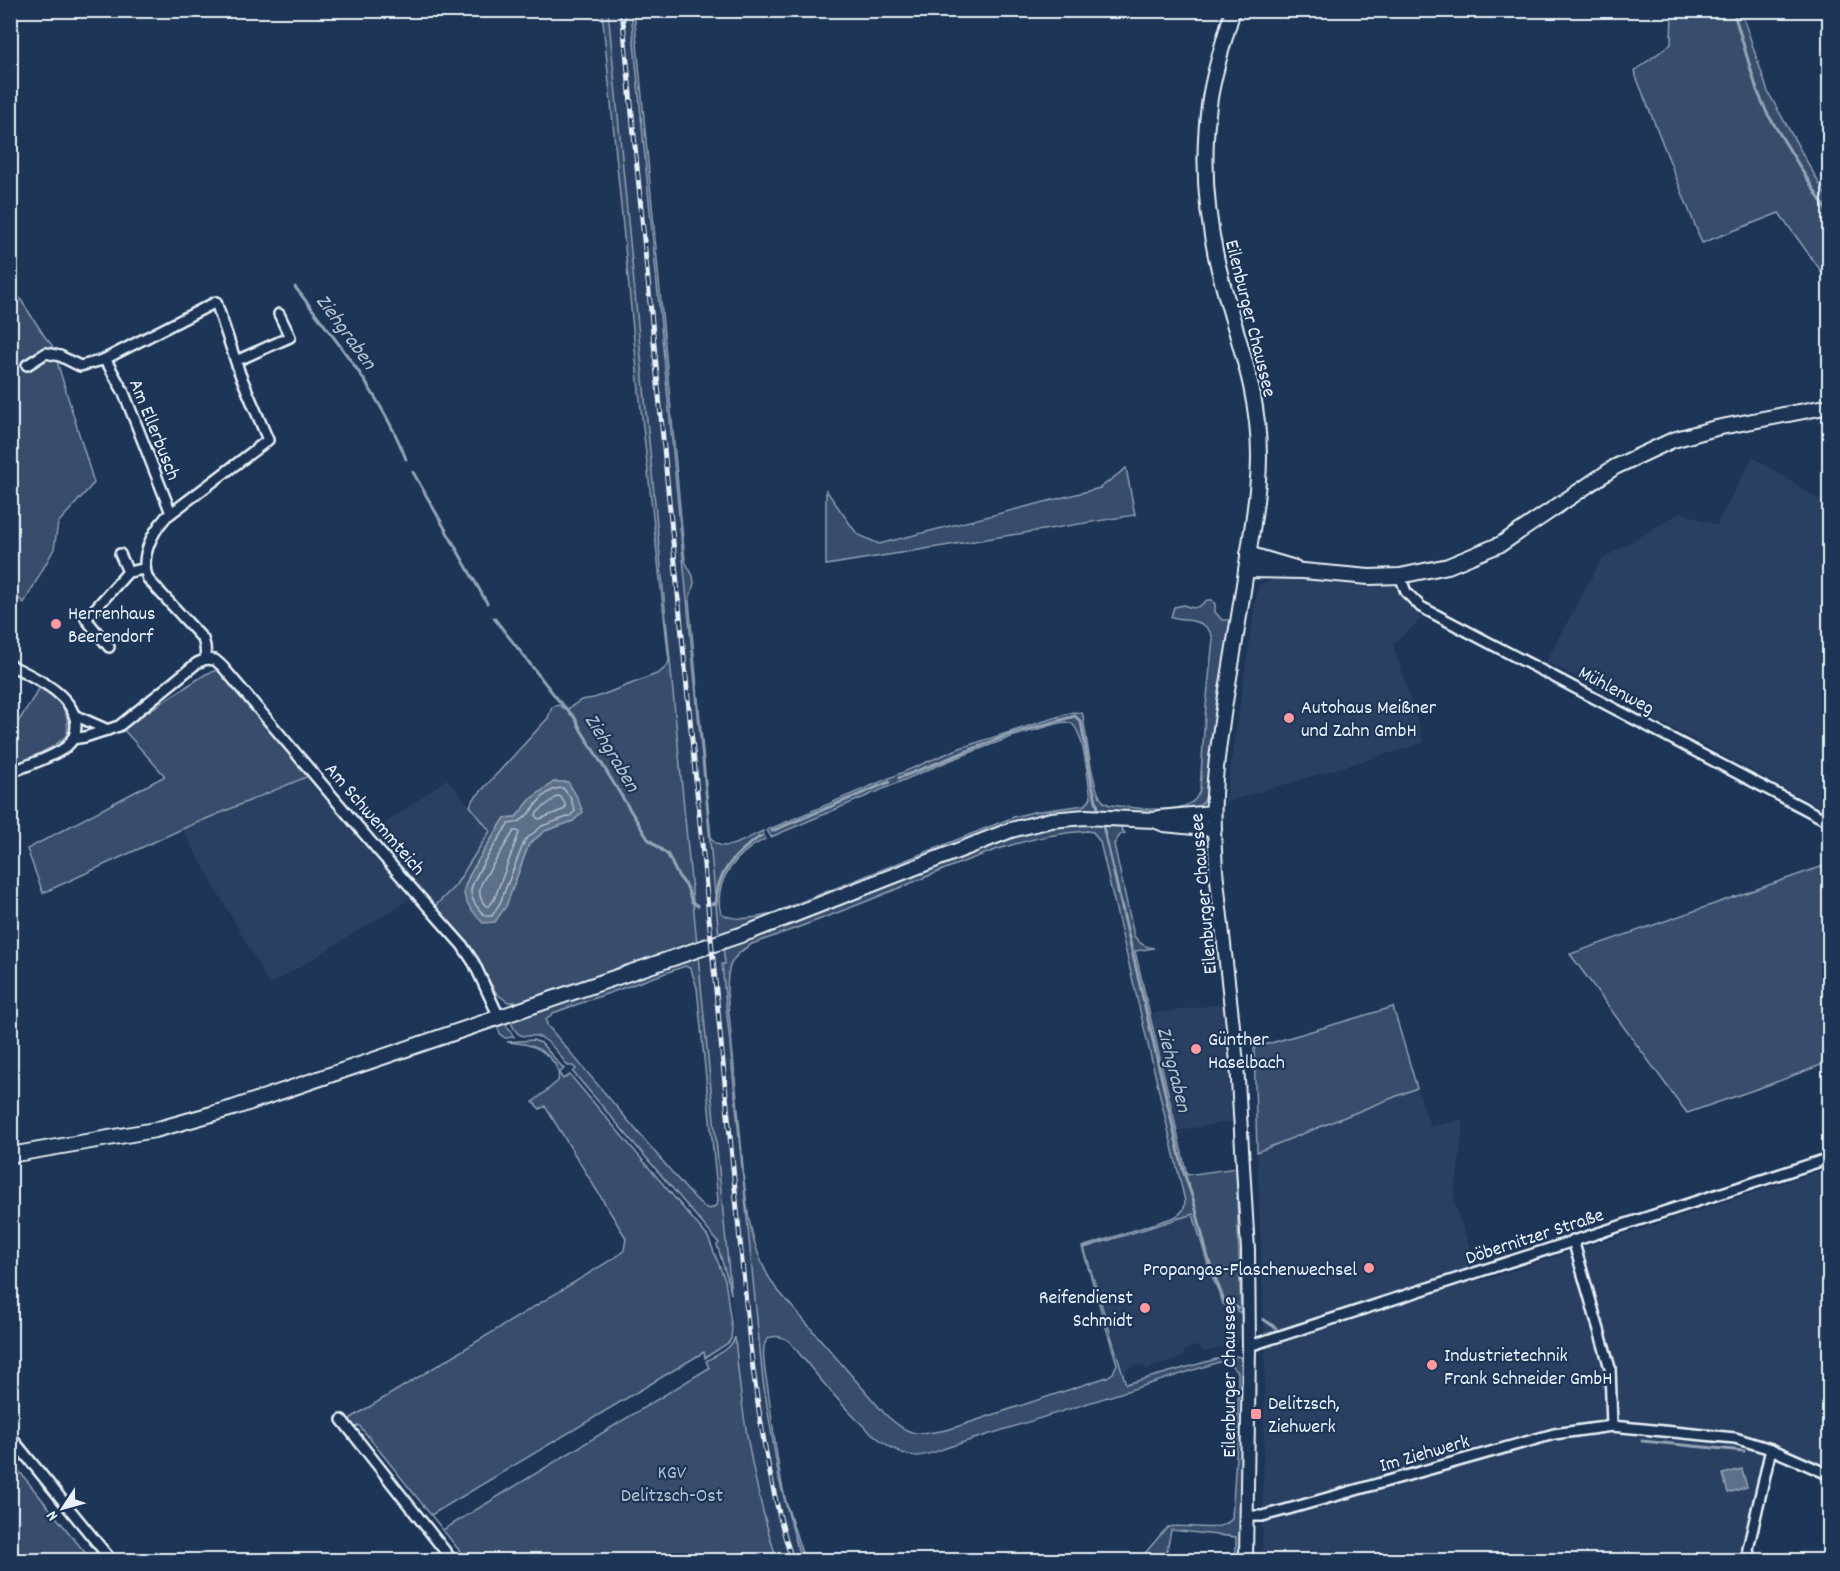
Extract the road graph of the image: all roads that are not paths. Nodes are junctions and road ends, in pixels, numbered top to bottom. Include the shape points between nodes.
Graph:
1 (1233, 10) edge
2 (279, 314) dead end
3 (103, 360) junction
4 (236, 361) junction
5 (27, 365) dead end
6 (1830, 405) edge
7 (171, 513) junction
8 (120, 554) dead end
9 (1248, 554) junction
10 (144, 569) junction
11 (1246, 570) junction
12 (1303, 571) junction
13 (128, 573) junction
14 (1400, 576) junction
15 (109, 647) dead end
16 (206, 659) junction
17 (10, 665) edge
18 (74, 715) junction
19 (108, 730) junction
20 (72, 739) junction
21 (10, 773) edge
22 (1213, 813) junction
23 (1154, 820) junction
24 (1830, 822) edge
25 (1214, 830) junction
26 (499, 1017) junction
27 (10, 1155) edge
28 (1830, 1158) edge
29 (1573, 1240) junction
30 (1249, 1346) junction
31 (342, 1420) dead end
32 (1612, 1426) junction
33 (10, 1436) edge
34 (1771, 1449) junction
35 (1830, 1475) edge
36 (1246, 1515) junction
37 (111, 1560) edge
38 (452, 1560) edge
39 (1246, 1560) edge
40 (1750, 1560) edge

1 - 9 main road, Eilenburger Chaussee via 1212,90 1205,160 1212,240 1248,369 1257,422 1258,472
2 - 4 street via 290,336
3 - 4 street, Am Ellerbusch via 216,302
3 - 5 street, Am Ellerbusch via 80,366 46,353
3 - 7 street, Am Ellerbusch via 124,393
4 - 7 street, Am Ellerbusch via 268,440
6 - 14 main road via 1673,440 1615,467 1492,548 1448,566
7 - 10 street, Am Ellerbusch via 155,530
8 - 13 street
9 - 11 main road, Eilenburger Chaussee
9 - 12 main road
10 - 13 street
10 - 16 street via 148,579 203,639
11 - 12 main road
11 - 22 main road, Eilenburger Chaussee via 1216,760
12 - 14 main road via 1352,577
13 - 15 street via 86,619
14 - 24 street, Mühlenweg via 1406,592 1420,607
16 - 19 street via 119,726
16 - 26 street, Am Schwemmteich via 222,666 462,945
17 - 18 street via 49,686
18 - 19 street
18 - 20 street
19 - 20 street
20 - 21 street via 49,756
22 - 23 main road
22 - 25 main road, Eilenburger Chaussee
23 - 25 main road
23 - 26 main road via 1084,817 1011,830 752,931
25 - 30 street, Eilenburger Chaussee via 1237,1063 1248,1250
26 - 27 main road via 191,1121
28 - 29 street, Döbernitzer Straße
29 - 30 street, Döbernitzer Straße
29 - 32 street via 1610,1368
30 - 36 street, Eilenburger Chaussee
31 - 38 street
32 - 34 street, Im Ziehwerk via 1734,1438
32 - 36 street, Im Ziehwerk via 1554,1434 1262,1516
33 - 37 street
34 - 35 street, Im Ziehwerk
34 - 40 street via 1748,1550
36 - 39 street, Eilenburger Chaussee

